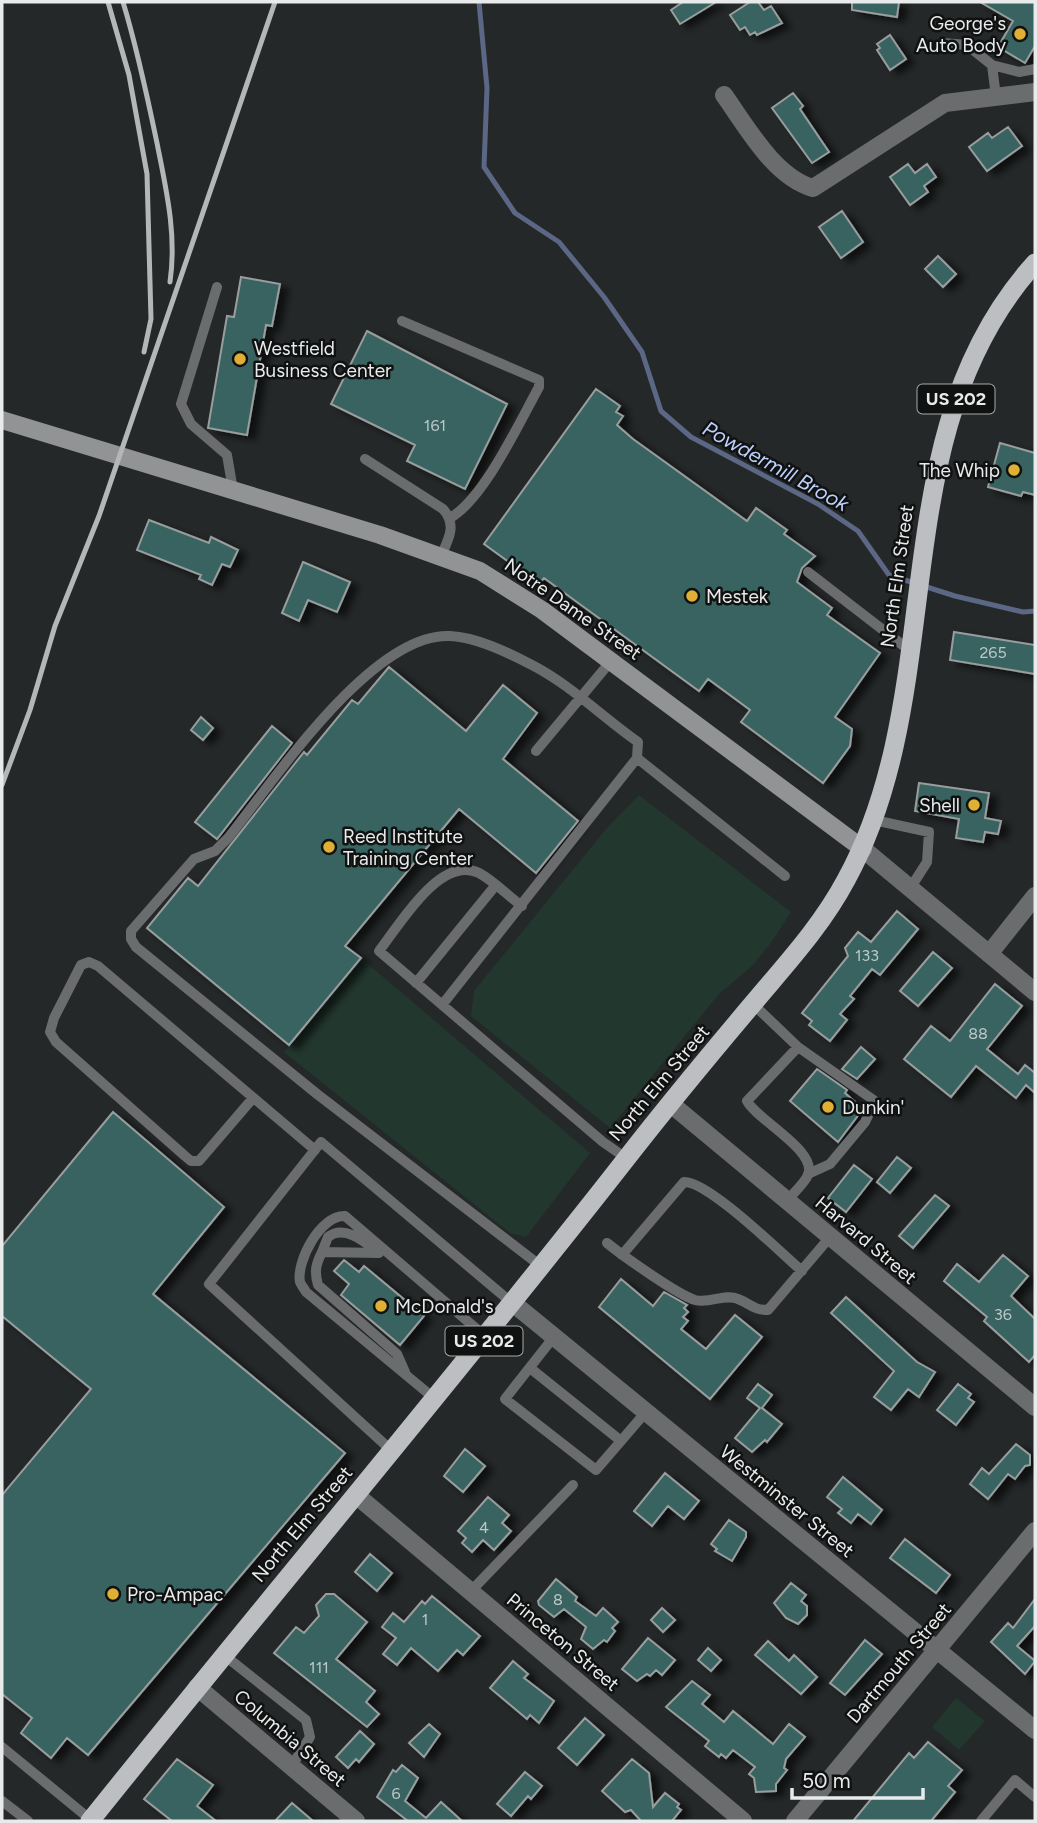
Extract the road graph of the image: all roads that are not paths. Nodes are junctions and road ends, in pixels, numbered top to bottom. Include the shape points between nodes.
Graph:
1 (943, 43) dead end
2 (992, 65) junction
3 (1035, 69) edge
4 (1035, 92) edge
5 (724, 95) dead end
6 (996, 97) junction
7 (1035, 262) edge
8 (217, 287) dead end
9 (402, 321) dead end
10 (2, 421) edge
11 (365, 459) dead end
12 (233, 490) junction
13 (450, 517) junction
14 (441, 555) junction
15 (808, 572) dead end
16 (909, 650) junction
17 (611, 661) junction
18 (583, 699) junction
19 (536, 751) dead end
20 (637, 758) junction
21 (874, 820) junction
22 (863, 849) junction
23 (785, 876) dead end
24 (495, 886) junction
25 (911, 887) junction
26 (1035, 896) edge
27 (522, 906) junction
28 (989, 954) junction
29 (416, 983) junction
30 (1035, 992) edge
31 (753, 1004) junction
32 (442, 1005) junction
33 (798, 1047) junction
34 (253, 1098) junction
35 (671, 1104) junction
36 (315, 1150) junction
37 (626, 1158) junction
38 (808, 1174) junction
39 (787, 1201) junction
40 (830, 1237) junction
41 (607, 1243) dead end
42 (322, 1252) junction
43 (379, 1253) junction
44 (622, 1255) junction
45 (543, 1267) junction
46 (406, 1268) junction
47 (802, 1271) junction
48 (514, 1304) junction
49 (486, 1338) junction
50 (553, 1338) junction
51 (530, 1368) junction
52 (407, 1376) junction
53 (435, 1399) junction
54 (1035, 1407) edge
55 (645, 1413) junction
56 (621, 1441) junction
57 (392, 1451) junction
58 (573, 1485) dead end
59 (356, 1495) junction
60 (1035, 1531) edge
61 (470, 1592) junction
62 (937, 1650) junction
63 (223, 1654) junction
64 (197, 1687) junction
65 (1035, 1731) edge
66 (2, 1747) edge
67 (292, 1767) junction
68 (1035, 1797) edge
69 (2, 1801) edge
70 (28, 1821) edge
71 (90, 1821) edge
72 (356, 1821) edge
73 (743, 1821) edge
74 (795, 1821) edge
75 (981, 1821) edge

1 - 2 lane via 967,45
2 - 3 lane via 1019,72
2 - 6 lane
4 - 6 street
5 - 6 street via 759,144 796,183 813,188 945,103
7 - 16 highway, North Elm Street / US 202 via 975,352 953,405 936,466
8 - 12 lane via 181,404 191,424 227,455
9 - 13 lane via 539,380 494,467 462,511
10 - 12 main road, Notre Dame Street
11 - 13 lane
12 - 14 main road, Notre Dame Street
13 - 14 lane via 452,530
14 - 17 main road, Notre Dame Street via 508,587
15 - 16 lane
16 - 21 highway, North Elm Street / US 202 via 895,736
17 - 18 lane
17 - 22 main road, Notre Dame Street
18 - 19 lane
18 - 20 lane via 638,742
18 - 45 lane via 532,664 468,638 429,638 398,652 339,701 228,838 215,851 194,859 131,931 136,947 317,1094
20 - 23 lane
20 - 27 lane
21 - 22 highway, North Elm Street / US 202
21 - 25 lane via 929,832 927,862
22 - 25 street, Notre Dame Street
22 - 31 highway, North Elm Street / US 202 via 825,915
24 - 27 lane
24 - 29 lane
24 - 29 lane via 477,872 457,870 437,879 379,951
25 - 28 street, Notre Dame Street
26 - 28 street
27 - 32 lane
28 - 30 street, Notre Dame Street
29 - 32 lane
31 - 33 lane
31 - 35 highway, North Elm Street / US 202
32 - 37 lane
33 - 38 lane via 747,1101 802,1152 809,1164
33 - 38 lane via 875,1101 865,1122 830,1164
34 - 34 lane via 200,1161 191,1161 50,1032 81,965 98,966
34 - 36 lane
35 - 37 highway, North Elm Street / US 202
35 - 39 street, Harvard Street
36 - 48 lane via 321,1142
36 - 57 lane via 209,1284
37 - 45 highway, North Elm Street / US 202
38 - 39 lane
39 - 40 street, Harvard Street
40 - 47 lane
40 - 54 street, Harvard Street
41 - 44 lane
42 - 43 lane
42 - 43 lane via 328,1237 338,1233 353,1235
42 - 52 lane via 315,1268 318,1285 397,1354
43 - 46 lane
44 - 47 lane via 694,1300 738,1298 753,1310 768,1310
44 - 47 lane via 684,1182 692,1182 713,1194
45 - 48 highway, North Elm Street / US 202
46 - 49 lane
46 - 52 lane via 340,1215 324,1222 315,1233 300,1281 306,1292
48 - 49 highway, North Elm Street / US 202
48 - 50 street, Westminster Street
49 - 53 highway, North Elm Street / US 202
50 - 51 lane
50 - 55 street, Westminster Street
51 - 56 lane
51 - 56 lane via 505,1399 596,1470
52 - 53 lane
53 - 57 highway, North Elm Street / US 202
55 - 56 lane
55 - 62 street, Westminster Street
57 - 59 highway, North Elm Street / US 202
58 - 61 lane
59 - 61 street, Princeton Street
59 - 63 highway, North Elm Street / US 202
60 - 62 street, Dartmouth Street
61 - 73 street, Princeton Street
62 - 65 street, Westminster Street
62 - 74 street, Dartmouth Street
63 - 64 highway, North Elm Street / US 202
63 - 67 lane via 306,1720 310,1737
64 - 67 street, Columbia Street
64 - 71 highway, North Elm Street / US 202
66 - 71 lane
67 - 72 street, Columbia Street
68 - 75 lane via 1015,1780
69 - 70 lane

